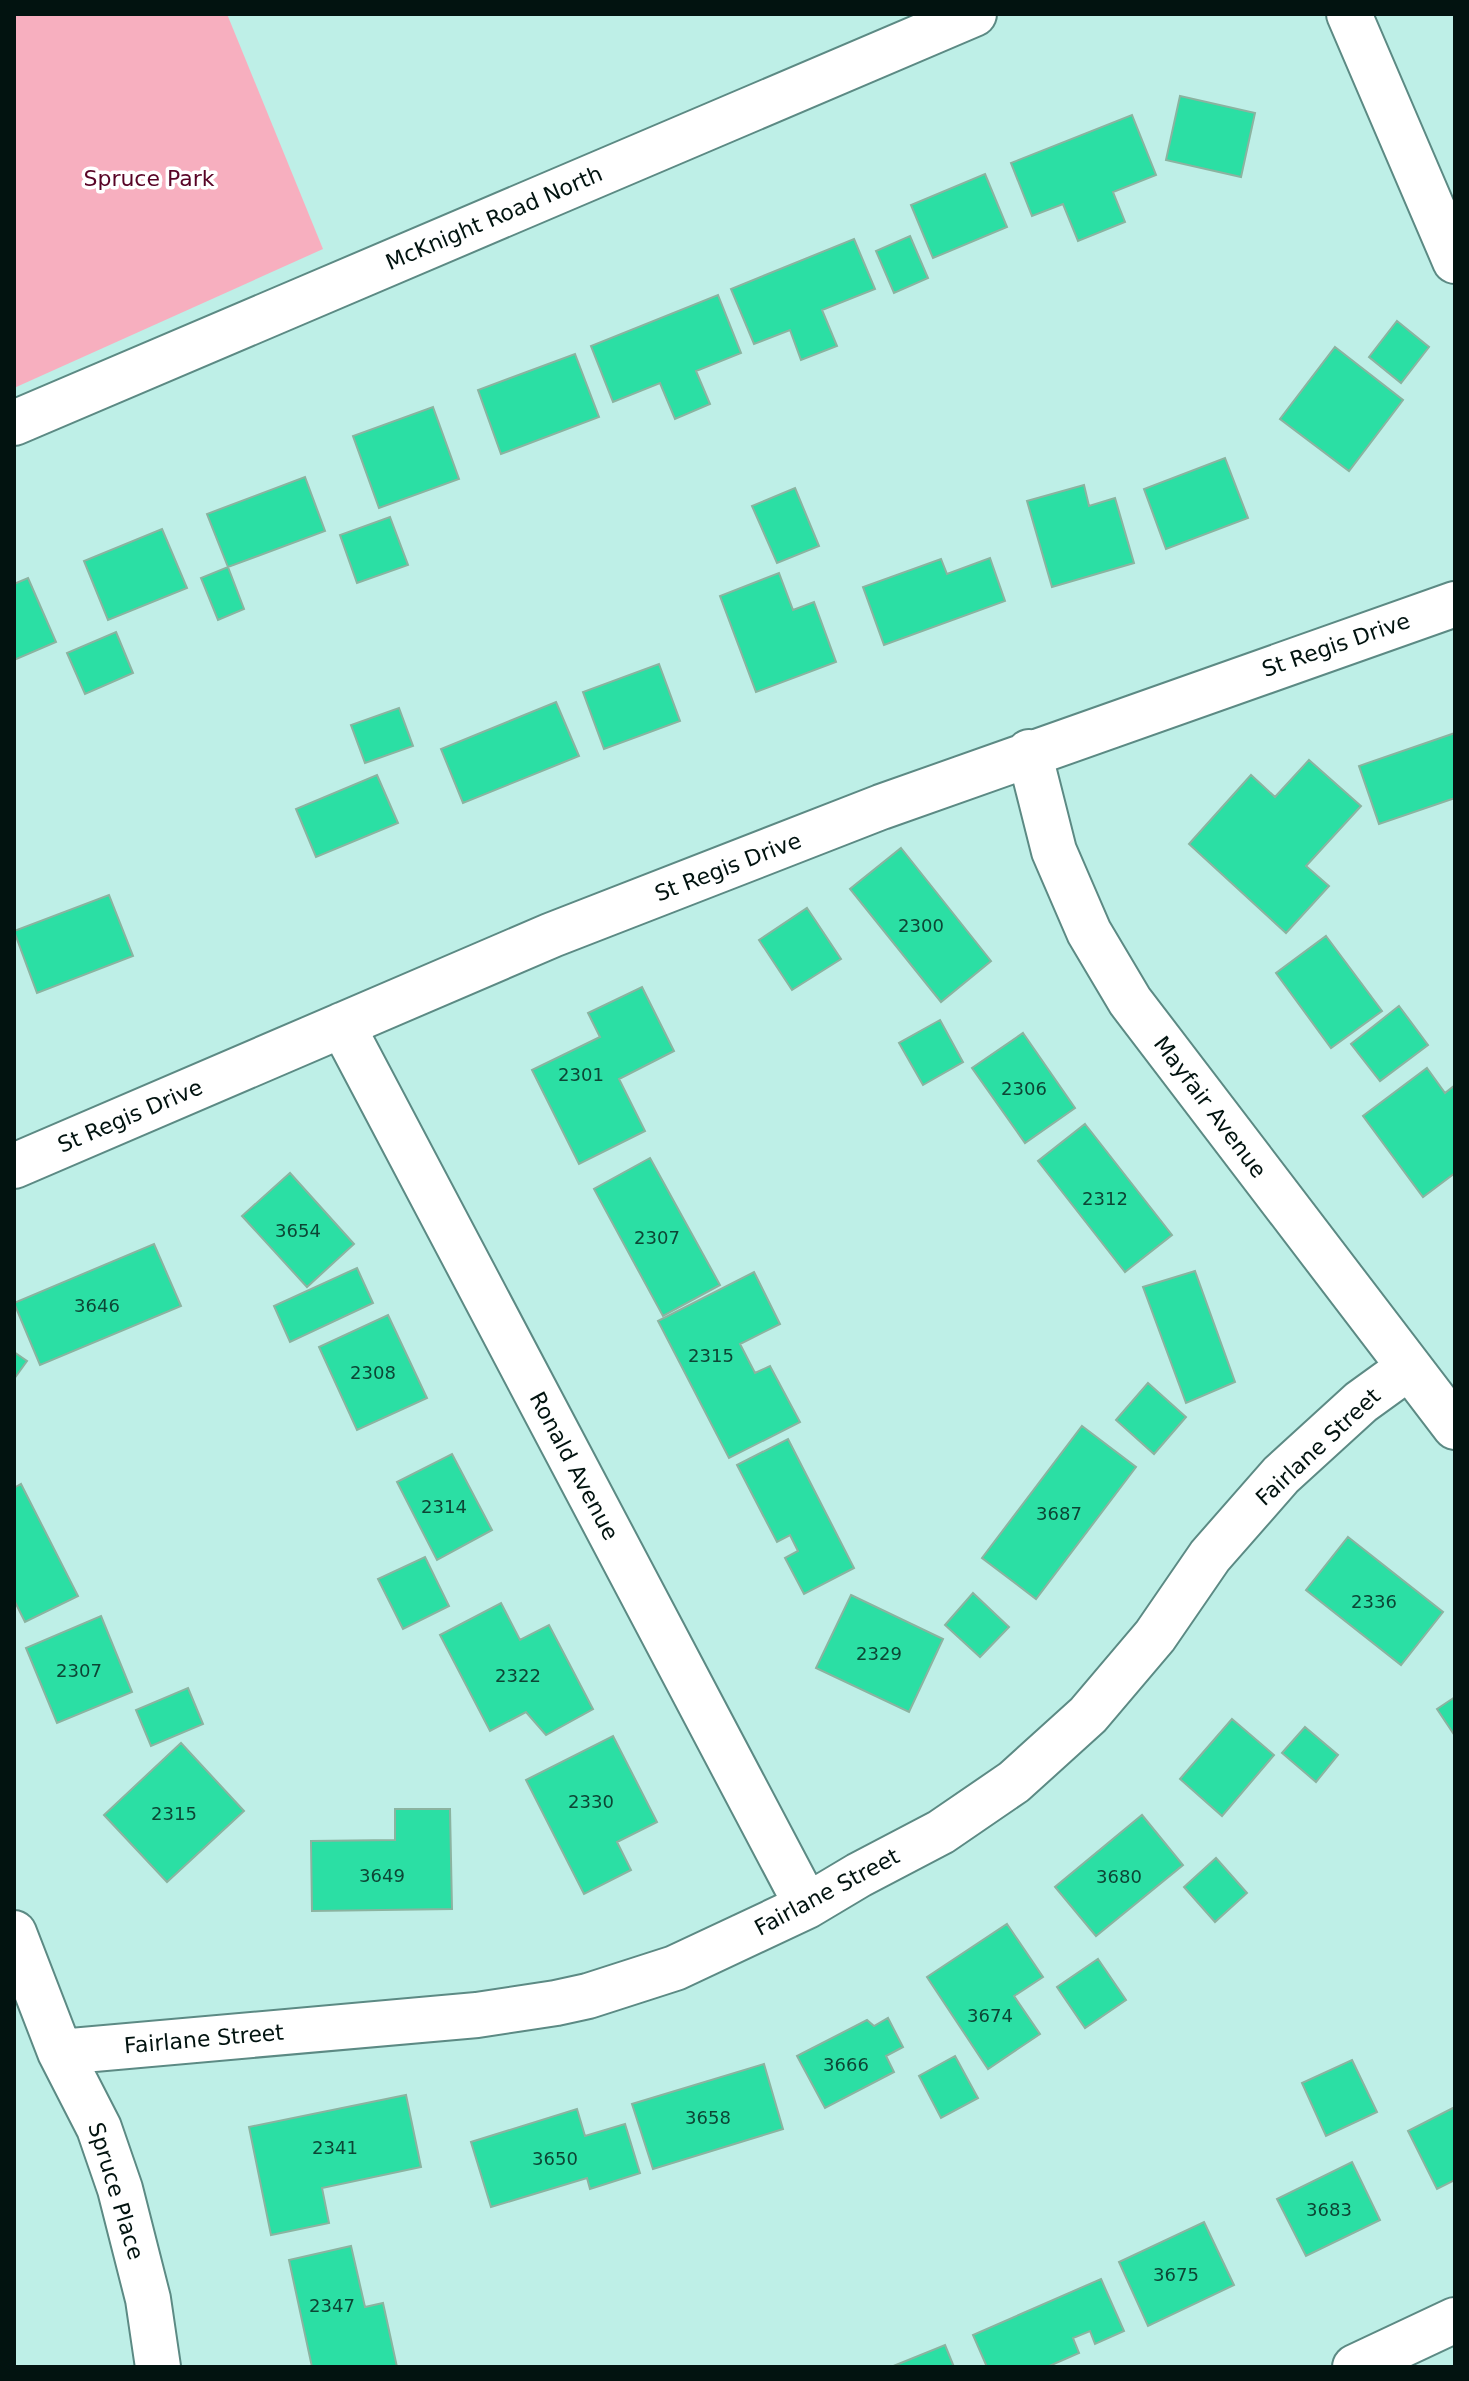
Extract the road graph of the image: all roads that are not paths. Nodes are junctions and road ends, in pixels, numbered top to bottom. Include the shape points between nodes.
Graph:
1 (974, 14) edge
2 (1349, 14) edge
3 (1455, 261) edge
4 (14, 423) edge
5 (1455, 604) edge
6 (1029, 752) junction
7 (342, 1025) junction
8 (14, 1166) edge
9 (1408, 1368) junction
10 (1455, 1427) edge
11 (807, 1906) junction
12 (14, 1933) edge
13 (60, 2052) junction
14 (1455, 2320) edge
15 (158, 2367) edge
16 (1355, 2367) edge

1 - 4 street, McKnight Road North
2 - 3 street
5 - 6 street, St Regis Drive
6 - 7 street, St Regis Drive via 552,935
6 - 9 street, Mayfair Avenue via 1054,851 1089,932 1130,1001
7 - 8 street, St Regis Drive
7 - 11 street, Ronald Avenue
9 - 10 street, Mayfair Avenue
9 - 11 street, Fairlane Street via 1361,1402 1281,1475 1210,1556 1155,1636 1088,1715 1014,1782 941,1832
11 - 13 street, Fairlane Street via 675,1968 556,2003 477,2015
12 - 13 street, Spruce Place
13 - 15 street, Spruce Place via 99,2128 120,2189 148,2299
14 - 16 street

